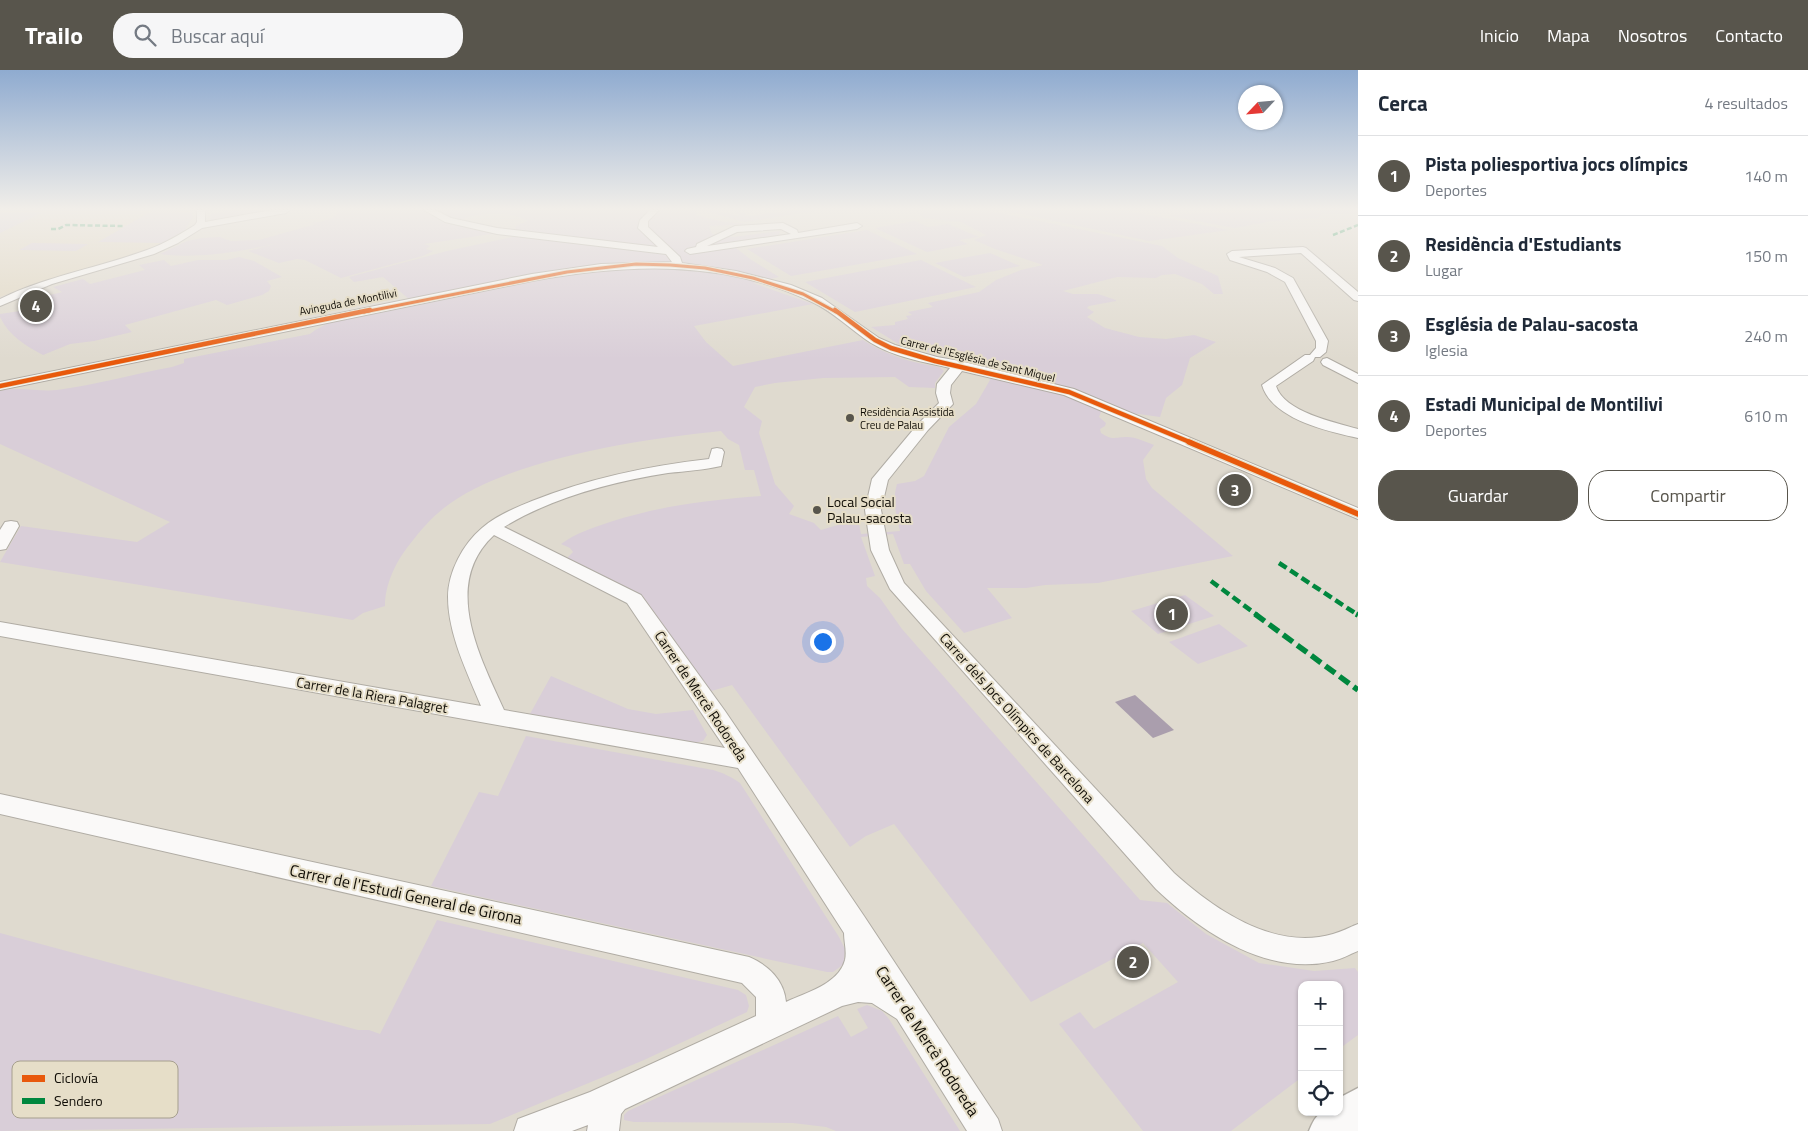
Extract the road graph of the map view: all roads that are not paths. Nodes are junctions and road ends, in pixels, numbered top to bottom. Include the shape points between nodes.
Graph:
1 (128, 260) edge
2 (664, 260) edge
3 (680, 260) edge
4 (1238, 260) edge
5 (1314, 260) edge
6 (1358, 298) edge
7 (0, 303) edge
8 (1317, 358) junction
9 (960, 365) junction
10 (1358, 379) edge
11 (0, 386) edge
12 (1358, 434) edge
13 (717, 452) dead end
14 (1358, 514) edge
15 (11, 526) dead end
16 (493, 528) junction
17 (0, 545) edge
18 (0, 629) edge
19 (497, 718) junction
20 (744, 760) junction
21 (0, 804) edge
22 (854, 925) junction
23 (1358, 937) edge
24 (839, 992) junction
25 (909, 1011) junction
26 (769, 1024) junction
27 (614, 1097) junction
28 (1358, 1107) edge
29 (530, 1131) edge
30 (603, 1131) edge
31 (986, 1131) edge
32 (1329, 1131) edge

1 - 7 street via 59,280
2 - 11 street, Avinguda de Montilivi via 566,272
3 - 9 street, Carrer de l'Església de Sant Miquel via 802,294 832,308 888,347
4 - 8 street via 1272,270 1289,280 1322,341
5 - 6 street
8 - 10 street
8 - 12 street via 1276,379 1269,385 1269,392 1291,411
9 - 14 street, Carrer de l'Església de Sant Miquel via 1069,392
9 - 23 street, Carrer dels Jocs Olímpics de Barcelona via 944,384 946,404 923,426 880,480 873,510 880,550 896,585 1164,881 1191,905 1234,932 1281,947 1325,950
13 - 16 street via 716,463 661,469 598,483 543,502
15 - 17 street
16 - 19 street via 467,558 457,598 467,641
16 - 20 street, Carrer de Mercè Rodoreda via 634,599
18 - 19 street, Carrer de la Riera Palagret
19 - 20 street, Carrer de la Riera Palagret
20 - 22 street, Carrer de Mercè Rodoreda
21 - 26 street, Carrer de l'Estudi General de Girona via 749,971 767,984 772,1003
22 - 24 street, Carrer de Mercè Rodoreda via 861,960 856,972
22 - 25 street, Carrer de Mercè Rodoreda
24 - 25 street via 861,986 872,988
24 - 26 street
25 - 31 street, Carrer de Mercè Rodoreda
26 - 27 street
27 - 29 street
27 - 30 street via 606,1110
28 - 32 street

